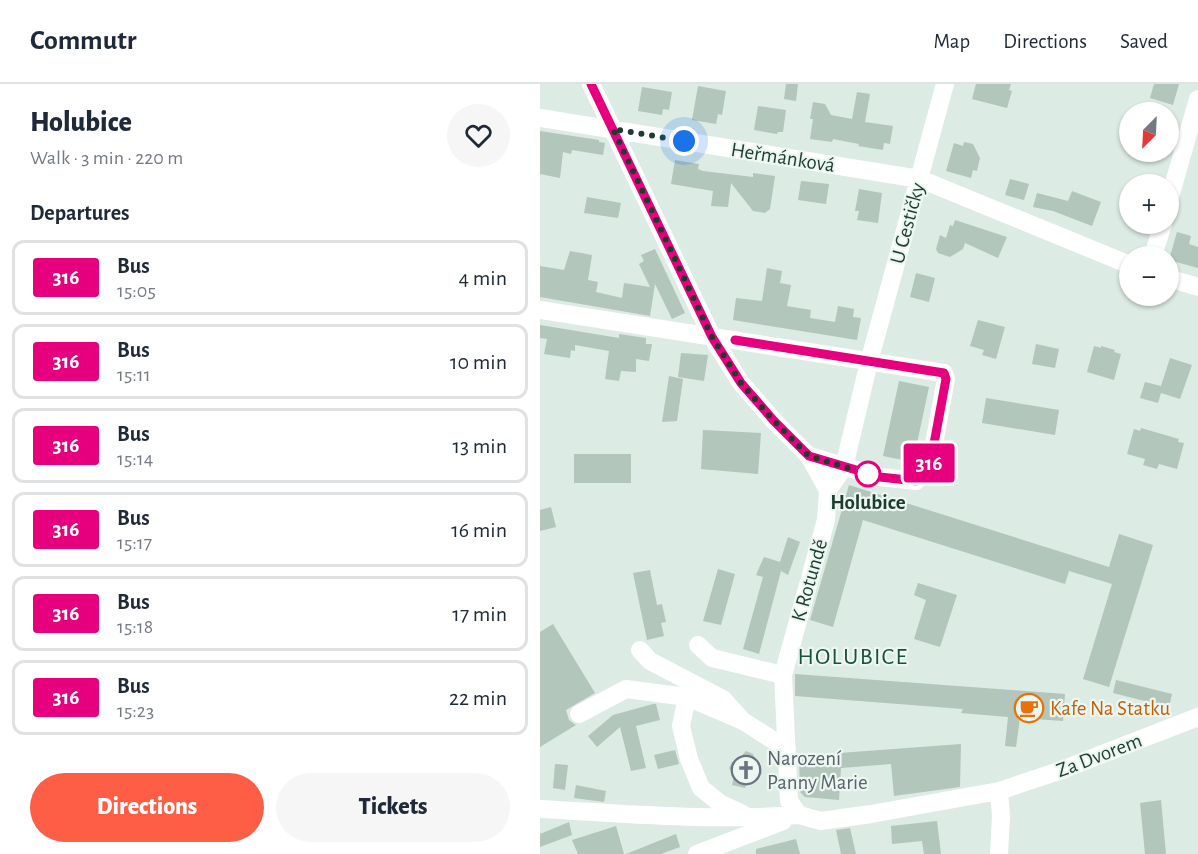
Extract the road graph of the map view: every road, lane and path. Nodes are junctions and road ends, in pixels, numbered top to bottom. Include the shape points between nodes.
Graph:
1 (591, 84) edge
2 (945, 84) edge
3 (1198, 99) edge
4 (540, 118) edge
5 (613, 129) junction
6 (1194, 134) edge
7 (1179, 174) edge
8 (920, 178) junction
9 (1119, 260) edge
10 (1179, 281) edge
11 (1198, 287) edge
12 (540, 310) edge
13 (712, 337) junction
14 (869, 362) junction
15 (809, 456) junction
16 (844, 467) junction
17 (828, 490) junction
18 (698, 645) dead end
19 (640, 650) dead end
20 (783, 675) junction
21 (687, 697) junction
22 (579, 714) dead end
23 (1198, 717) edge
24 (743, 721) junction
25 (787, 749) junction
26 (999, 791) junction
27 (540, 809) edge
28 (799, 815) junction
29 (753, 818) junction
30 (697, 854) edge
31 (999, 854) edge

1 - 5 street
2 - 8 street, U Cestičky
3 - 6 street
4 - 5 street, Heřmánková
5 - 8 street, Heřmánková
5 - 13 street
6 - 7 street
8 - 9 street, Heřmánková
8 - 14 street, U Cestičky
10 - 11 street
12 - 13 street
13 - 14 street
13 - 15 street via 741,383
14 - 16 street, U Cestičky
14 - 16 street via 944,373 931,460 916,481
15 - 16 street
15 - 17 street
16 - 17 street
17 - 20 street, K Rotundě via 826,520
18 - 20 street via 712,658
19 - 24 street via 650,661 723,699
20 - 25 street, K Rotundě
21 - 22 street via 626,689
21 - 24 street
21 - 29 street via 681,726 701,788 721,804
23 - 26 street, Za Dvorem
24 - 25 street
25 - 28 street, K Rotundě via 789,801
26 - 28 street, Za Dvorem via 821,820
26 - 31 street
27 - 29 street, Za Dvorem
28 - 29 street, Za Dvorem
28 - 30 street

